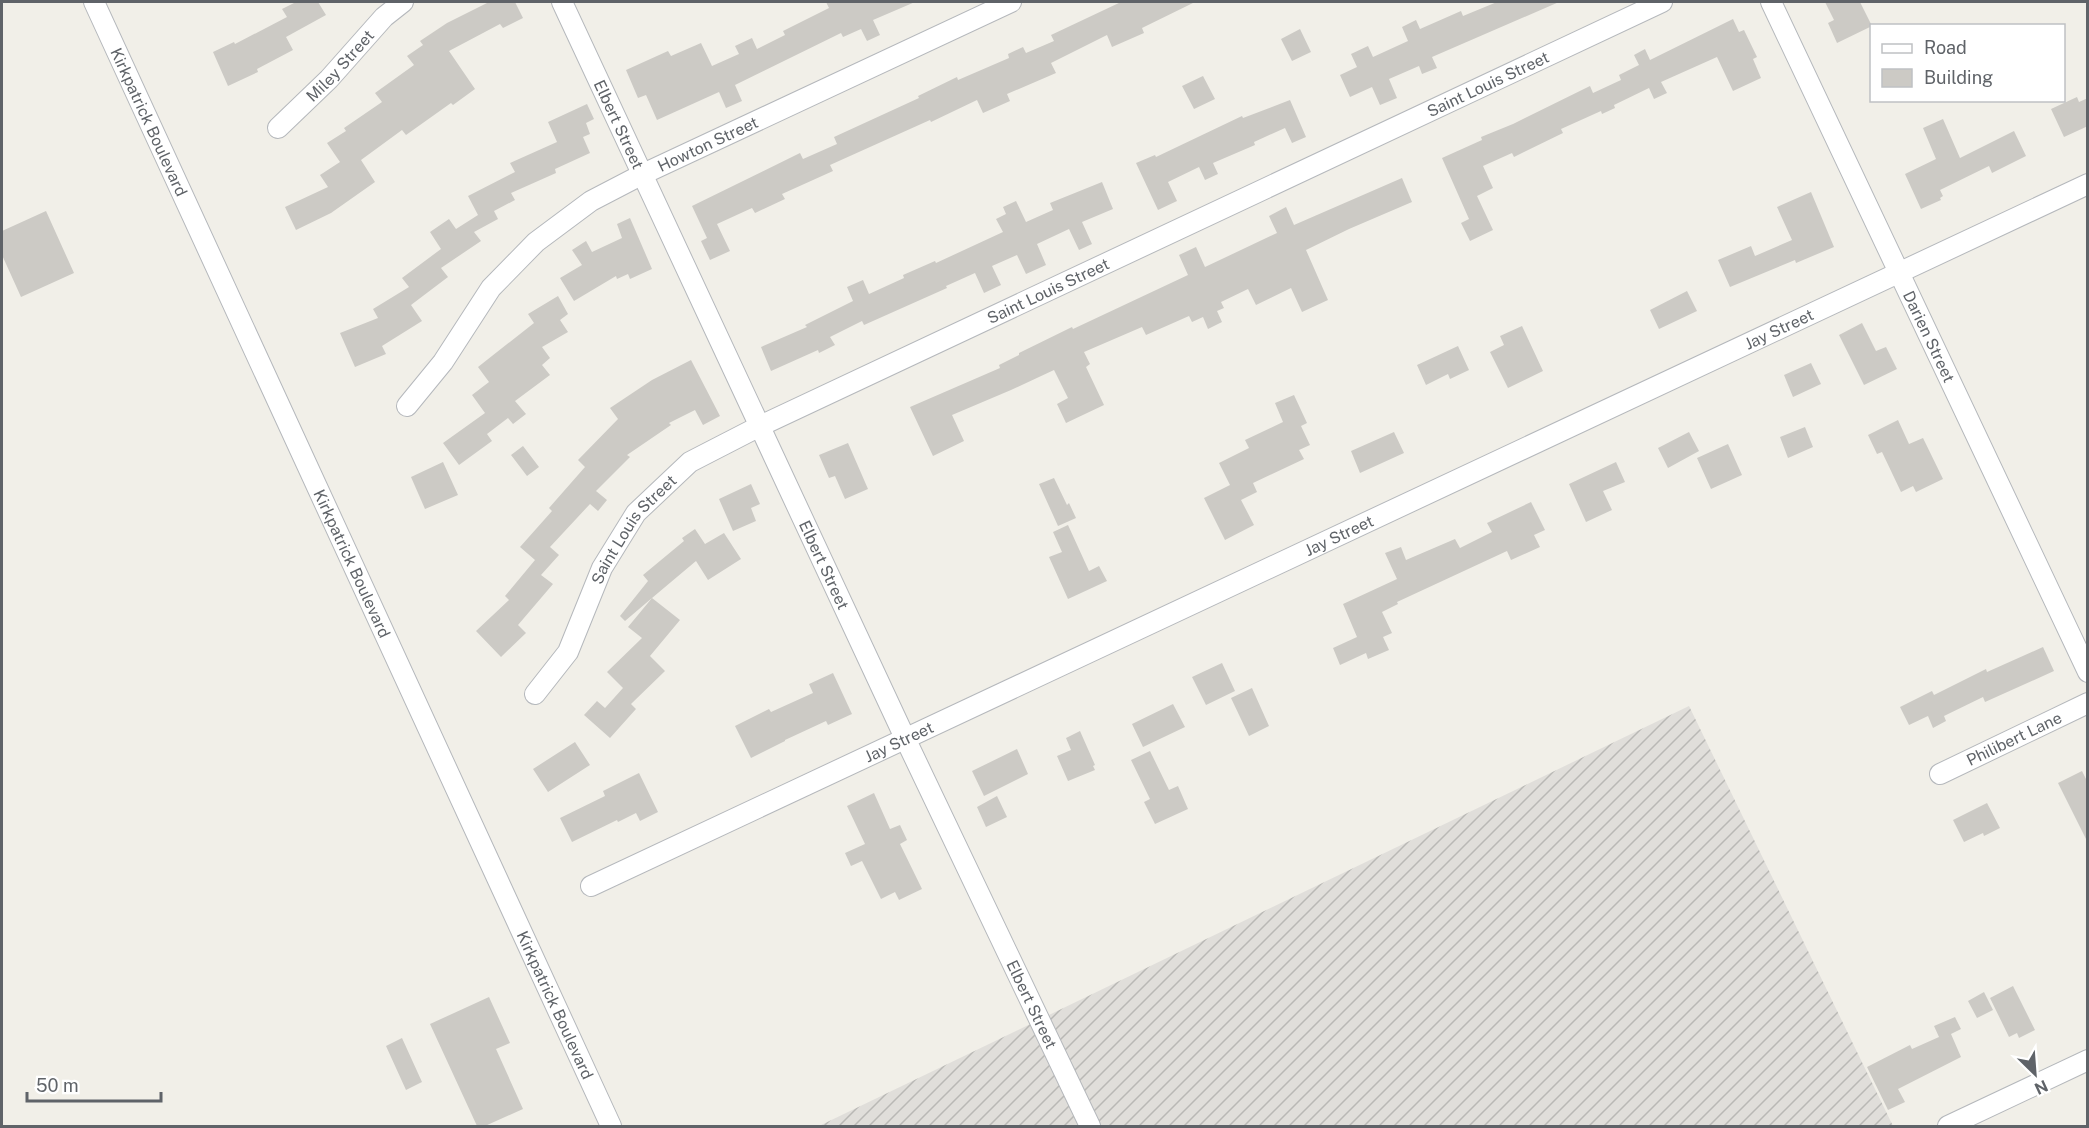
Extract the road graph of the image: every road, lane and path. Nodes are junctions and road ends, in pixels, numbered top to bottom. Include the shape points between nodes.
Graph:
1 (94, 2) edge
2 (403, 2) edge
3 (562, 2) edge
4 (1011, 2) edge
5 (1662, 2) edge
6 (1771, 2) edge
7 (278, 128) dead end
8 (641, 175) junction
9 (2088, 183) edge
10 (1900, 272) junction
11 (407, 406) dead end
12 (760, 426) junction
13 (2088, 672) edge
14 (535, 694) dead end
15 (2088, 703) edge
16 (905, 738) junction
17 (1940, 774) dead end
18 (591, 886) dead end
19 (2088, 1060) edge
20 (611, 1126) edge
21 (1090, 1126) edge
22 (1948, 1126) edge

1 - 20 street, Kirkpatrick Boulevard
2 - 7 street, Miley Street
3 - 8 street, Elbert Street
4 - 8 street, Howton Street
5 - 12 street, Saint Louis Street
6 - 10 street, Darien Street
8 - 11 street, Howton Street via 591,201 536,242 492,288 443,362
8 - 12 street, Elbert Street
9 - 10 street, Jay Street
10 - 13 street, Darien Street
10 - 16 street, Jay Street
12 - 14 street, Saint Louis Street via 690,462 636,513 602,568 568,652
12 - 16 street, Elbert Street
15 - 17 street, Philibert Lane
16 - 18 street, Jay Street
16 - 21 street, Elbert Street
19 - 22 street

